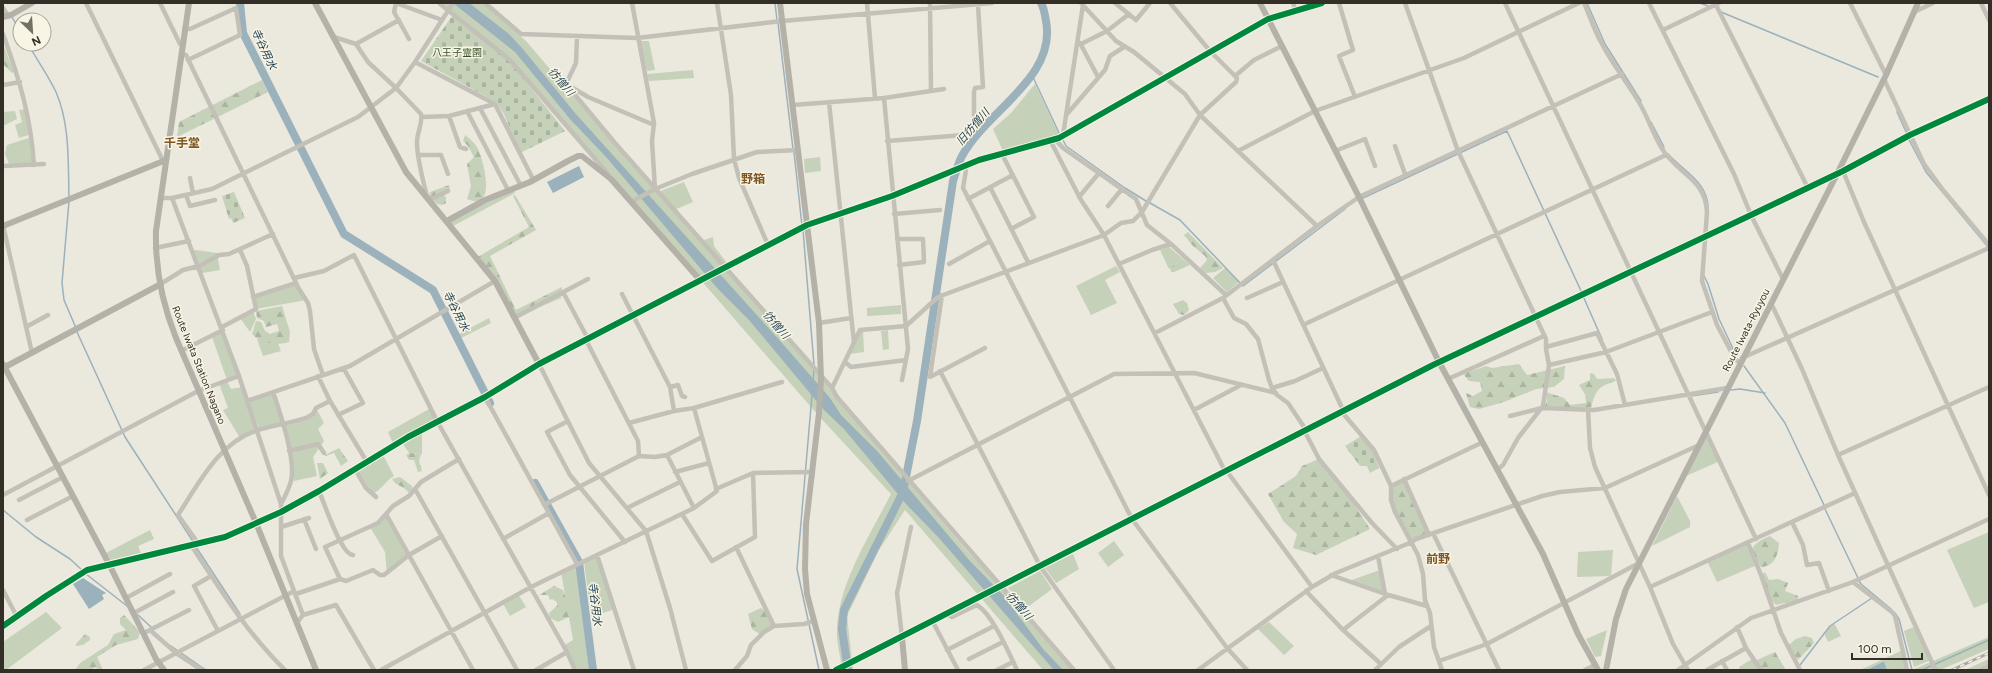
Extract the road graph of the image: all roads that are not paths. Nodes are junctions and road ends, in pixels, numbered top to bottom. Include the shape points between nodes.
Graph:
1 (32, 3) edge
2 (86, 3) edge
3 (160, 3) edge
4 (189, 3) edge
5 (315, 3) edge
6 (396, 3) edge
7 (440, 3) edge
8 (453, 3) edge
9 (485, 3) edge
10 (632, 3) edge
11 (717, 3) edge
12 (780, 3) edge
13 (866, 3) edge
14 (992, 3) edge
15 (1116, 3) edge
16 (1150, 3) edge
17 (1170, 3) edge
18 (1260, 3) edge
19 (1292, 3) edge
20 (1322, 3) edge
21 (1339, 3) edge
22 (1405, 3) edge
23 (1505, 3) edge
24 (1579, 3) edge
25 (1584, 3) edge
26 (1649, 3) edge
27 (1717, 3) edge
28 (1850, 3) edge
29 (1918, 3) edge
30 (1933, 3) edge
31 (1981, 3) edge
32 (985, 4) edge
33 (1082, 4) edge
34 (930, 5) edge
35 (978, 5) junction
36 (3, 8) edge
37 (450, 9) junction
38 (1296, 11) junction
39 (1914, 12) junction
40 (867, 13) junction
41 (1129, 14) junction
42 (5, 17) edge
43 (1268, 19) junction
44 (399, 20) junction
45 (442, 20) junction
46 (1989, 20) edge
47 (782, 21) junction
48 (185, 28) junction
49 (720, 28) junction
50 (1663, 30) junction
51 (1107, 31) junction
52 (1518, 32) junction
53 (3, 34) edge
54 (334, 37) junction
55 (577, 37) junction
56 (637, 38) junction
57 (409, 39) dead end
58 (1079, 42) junction
59 (356, 44) junction
60 (183, 45) junction
61 (1282, 46) junction
62 (1124, 47) junction
63 (1210, 51) junction
64 (181, 54) junction
65 (188, 60) junction
66 (415, 62) junction
67 (1429, 71) junction
68 (1622, 74) junction
69 (1235, 76) junction
70 (1098, 77) junction
71 (1165, 77) junction
72 (1885, 77) junction
73 (20, 82) junction
74 (566, 84) junction
75 (3, 85) edge
76 (396, 88) junction
77 (944, 90) dead end
78 (931, 91) junction
79 (1355, 97) junction
80 (875, 98) junction
81 (884, 98) junction
82 (1989, 99) edge
83 (829, 102) junction
84 (494, 104) junction
85 (793, 105) junction
86 (1553, 106) junction
87 (371, 107) junction
88 (480, 108) junction
89 (467, 111) junction
90 (1314, 111) junction
91 (1067, 114) junction
92 (1200, 115) junction
93 (450, 116) junction
94 (422, 117) junction
95 (654, 125) junction
96 (1910, 135) junction
97 (1058, 138) junction
98 (887, 141) junction
99 (1395, 146) dead end
100 (466, 149) dead end
101 (798, 150) junction
102 (1238, 151) junction
103 (1335, 151) junction
104 (1458, 151) junction
105 (1002, 154) junction
106 (418, 155) junction
107 (1666, 155) junction
108 (734, 159) junction
109 (165, 161) junction
110 (44, 164) dead end
111 (967, 164) junction
112 (34, 165) junction
113 (3, 166) edge
114 (1375, 166) dead end
115 (1099, 173) junction
116 (1840, 173) junction
117 (243, 174) junction
118 (448, 174) dead end
119 (1405, 174) junction
120 (1013, 175) junction
121 (190, 178) dead end
122 (533, 179) junction
123 (611, 179) junction
124 (521, 186) junction
125 (990, 187) junction
126 (1808, 188) junction
127 (655, 189) junction
128 (508, 190) junction
129 (1122, 190) junction
130 (1592, 190) junction
131 (448, 191) dead end
132 (194, 193) junction
133 (186, 194) junction
134 (892, 196) junction
135 (1079, 197) junction
136 (160, 198) junction
137 (172, 198) junction
138 (968, 198) junction
139 (428, 199) junction
140 (1360, 199) junction
141 (215, 200) dead end
142 (631, 202) junction
143 (1108, 206) dead end
144 (940, 210) dead end
145 (1142, 212) junction
146 (840, 214) junction
147 (894, 214) junction
148 (1751, 216) junction
149 (447, 221) junction
150 (3, 225) edge
151 (807, 225) junction
152 (1317, 226) junction
153 (1011, 229) junction
154 (273, 234) junction
155 (1497, 234) junction
156 (1104, 235) junction
157 (1704, 237) junction
158 (897, 239) junction
159 (189, 241) junction
160 (990, 241) junction
161 (1171, 244) junction
162 (768, 245) junction
163 (1989, 246) edge
164 (155, 248) junction
165 (240, 250) junction
166 (1028, 262) junction
167 (1274, 262) junction
168 (949, 264) dead end
169 (1119, 264) junction
170 (899, 265) junction
171 (199, 266) junction
172 (725, 268) junction
173 (1006, 271) junction
174 (1630, 272) junction
175 (588, 279) dead end
176 (1783, 279) junction
177 (295, 280) junction
178 (701, 280) junction
179 (495, 281) junction
180 (1399, 281) junction
181 (1283, 282) junction
182 (159, 286) junction
183 (1896, 290) junction
184 (563, 292) junction
185 (622, 294) dead end
186 (942, 295) junction
187 (253, 297) junction
188 (1225, 297) junction
189 (1248, 298) dead end
190 (1771, 303) junction
191 (1712, 312) junction
192 (48, 315) dead end
193 (633, 315) junction
194 (1535, 316) junction
195 (514, 318) junction
196 (851, 318) junction
197 (819, 322) junction
198 (1303, 325) junction
199 (906, 326) junction
200 (26, 327) junction
201 (222, 329) junction
202 (1659, 332) junction
203 (1155, 333) junction
204 (1544, 336) junction
205 (1786, 338) junction
206 (396, 339) junction
207 (587, 339) junction
208 (854, 344) junction
209 (1546, 347) junction
210 (985, 348) dead end
211 (181, 351) junction
212 (1606, 352) junction
213 (32, 353) junction
214 (906, 360) junction
215 (1741, 361) junction
216 (845, 362) junction
217 (1439, 362) junction
218 (539, 364) junction
219 (1549, 365) junction
220 (4, 366) edge
221 (1323, 368) junction
222 (344, 369) junction
223 (940, 371) junction
224 (1175, 372) junction
225 (240, 376) junction
226 (321, 376) junction
227 (820, 377) junction
228 (1448, 379) junction
229 (902, 380) dead end
230 (782, 382) dead end
231 (1241, 385) junction
232 (670, 387) junction
233 (1989, 387) edge
234 (832, 388) junction
235 (1272, 388) junction
236 (1728, 388) junction
237 (198, 391) junction
238 (273, 392) junction
239 (1276, 393) junction
240 (1688, 395) junction
241 (684, 396) dead end
242 (484, 397) junction
243 (1070, 397) junction
244 (247, 401) junction
245 (330, 401) junction
246 (1625, 405) junction
247 (1948, 406) junction
248 (694, 408) junction
249 (1542, 408) junction
250 (1588, 409) junction
251 (1194, 410) junction
252 (1342, 410) junction
253 (674, 411) junction
254 (338, 416) junction
255 (1510, 416) dead end
256 (437, 421) junction
257 (568, 421) junction
258 (629, 423) junction
259 (283, 424) junction
260 (257, 430) junction
261 (1305, 430) junction
262 (1706, 431) junction
263 (702, 437) junction
264 (1481, 443) junction
265 (978, 445) junction
266 (1698, 446) junction
267 (223, 450) junction
268 (289, 451) junction
269 (324, 453) dead end
270 (667, 455) junction
271 (1838, 455) junction
272 (639, 456) junction
273 (459, 460) junction
274 (367, 462) junction
275 (709, 463) junction
276 (57, 467) junction
277 (355, 469) junction
278 (1225, 470) junction
279 (1497, 470) junction
280 (675, 472) junction
281 (753, 472) junction
282 (813, 472) junction
283 (600, 476) junction
284 (63, 477) junction
285 (1404, 479) junction
286 (908, 481) junction
287 (680, 482) junction
288 (1391, 486) junction
289 (579, 487) junction
290 (1605, 488) junction
291 (415, 489) junction
292 (716, 489) junction
293 (319, 491) junction
294 (1855, 493) junction
295 (3, 495) edge
296 (1989, 495) edge
297 (73, 496) junction
298 (376, 497) dead end
299 (19, 500) dead end
300 (281, 504) junction
301 (544, 505) junction
302 (1516, 505) junction
303 (627, 508) junction
304 (694, 508) junction
305 (281, 512) junction
306 (549, 513) junction
307 (386, 514) junction
308 (682, 514) junction
309 (1132, 519) junction
310 (1989, 519) edge
311 (27, 520) dead end
312 (1792, 522) junction
313 (256, 523) junction
314 (281, 527) junction
315 (911, 527) dead end
316 (646, 531) junction
317 (1431, 534) junction
318 (442, 536) junction
319 (503, 539) junction
320 (1756, 539) junction
321 (339, 541) junction
322 (625, 542) junction
323 (1412, 542) junction
324 (1748, 543) junction
325 (194, 544) junction
326 (736, 547) junction
327 (316, 549) dead end
328 (1397, 549) junction
329 (352, 555) dead end
330 (409, 555) junction
331 (597, 555) junction
332 (1378, 556) junction
333 (109, 564) junction
334 (577, 564) junction
335 (1639, 564) junction
336 (1889, 565) junction
337 (1040, 566) junction
338 (170, 574) dead end
339 (1331, 575) junction
340 (212, 576) junction
341 (340, 579) junction
342 (1853, 582) junction
343 (530, 587) junction
344 (999, 587) junction
345 (1312, 587) junction
346 (1650, 587) junction
347 (3, 590) edge
348 (1306, 591) junction
349 (1829, 591) junction
350 (174, 592) dead end
351 (295, 593) junction
352 (1386, 594) junction
353 (285, 595) junction
354 (126, 598) junction
355 (1565, 604) junction
356 (1427, 606) junction
357 (1772, 609) junction
358 (189, 610) dead end
359 (485, 612) junction
360 (134, 613) junction
361 (947, 614) junction
362 (303, 615) junction
363 (17, 617) junction
364 (240, 619) junction
365 (814, 621) junction
366 (933, 622) junction
367 (297, 623) junction
368 (3, 626) edge
369 (774, 626) junction
370 (994, 626) junction
371 (1432, 626) junction
372 (1737, 627) junction
373 (150, 630) junction
374 (1343, 630) junction
375 (218, 631) junction
376 (451, 631) junction
377 (144, 633) junction
378 (902, 637) junction
379 (1003, 642) junction
380 (1487, 644) junction
381 (1227, 648) junction
382 (1746, 648) junction
383 (947, 650) junction
384 (178, 652) junction
385 (567, 652) junction
386 (969, 659) dead end
387 (1439, 661) junction
388 (1722, 661) junction
389 (1013, 662) junction
390 (158, 663) junction
391 (1381, 664) junction
392 (1989, 666) edge
393 (1597, 668) edge
394 (1687, 668) edge
395 (1797, 669) edge
396 (1935, 669) edge
397 (144, 670) edge
398 (164, 670) edge
399 (202, 670) edge
400 (284, 670) edge
401 (316, 670) edge
402 (374, 670) edge
403 (382, 670) edge
404 (473, 670) edge
405 (517, 670) edge
406 (536, 670) edge
407 (575, 670) edge
408 (634, 670) edge
409 (686, 670) edge
410 (735, 670) edge
411 (827, 670) edge
412 (836, 670) edge
413 (905, 670) edge
414 (958, 670) edge
415 (997, 670) edge
416 (1017, 670) edge
417 (1074, 670) edge
418 (1114, 670) edge
419 (1198, 670) edge
420 (1247, 670) edge
421 (1375, 670) edge
422 (1442, 670) edge
423 (1499, 670) edge
424 (1585, 670) edge
425 (1606, 670) edge
426 (1678, 670) edge
427 (1707, 670) edge
428 (1727, 670) edge
429 (1761, 670) edge
430 (1907, 670) edge
431 (1980, 670) edge

1 - 42 street
2 - 109 street
3 - 60 street via 180,44
4 - 48 street, Route Iwata Station Nagano
5 - 54 street
6 - 44 street via 394,12
6 - 45 street
7 - 37 street
8 - 37 street
9 - 55 street via 521,34
10 - 56 street
11 - 49 street
12 - 47 street
13 - 40 street
14 - 32 street
15 - 41 street
16 - 41 street via 1136,20
17 - 63 street
18 - 43 street
19 - 38 street
20 - 38 street
21 - 79 street via 1353,50 1340,56
22 - 67 street
23 - 52 street
24 - 52 street
25 - 68 street via 1601,43
26 - 50 street
27 - 50 street
27 - 126 street
28 - 72 street
29 - 39 street, Route Iwata-Ryuyou
30 - 39 street
31 - 46 street
32 - 35 street
33 - 51 street
33 - 58 street
34 - 35 street
34 - 40 street
34 - 78 street
35 - 98 street via 983,88 975,88 974,124 964,135
36 - 42 street
37 - 45 street
37 - 123 street via 510,60
38 - 43 street
39 - 72 street, Route Iwata-Ryuyou
40 - 47 street
40 - 80 street
41 - 51 street
43 - 61 street
43 - 63 street
44 - 57 street
44 - 59 street
45 - 66 street
47 - 49 street
47 - 85 street
48 - 60 street, Route Iwata Station Nagano
48 - 65 street via 190,29 236,8 240,35
49 - 56 street
49 - 108 street via 731,95
50 - 148 street via 1734,174
51 - 58 street
51 - 62 street
52 - 67 street via 1464,58
52 - 86 street
53 - 73 street
54 - 59 street
54 - 87 street
55 - 56 street
55 - 74 street via 576,63
56 - 95 street
58 - 70 street
58 - 91 street
59 - 76 street via 368,62
60 - 64 street, Route Iwata Station Nagano
61 - 69 street via 1254,60
61 - 90 street
62 - 70 street via 1110,56 1107,67
62 - 71 street
63 - 69 street
63 - 71 street
64 - 65 street via 186,55
64 - 109 street, Route Iwata Station Nagano
65 - 117 street
66 - 76 street
66 - 84 street
67 - 79 street
67 - 104 street
68 - 86 street
68 - 107 street
69 - 92 street via 1236,82
70 - 91 street
71 - 92 street via 1185,94
71 - 97 street
72 - 96 street
72 - 116 street, Route Iwata-Ryuyou
73 - 75 street
73 - 112 street via 33,142
74 - 95 street via 588,97
74 - 127 street
76 - 87 street
76 - 94 street
77 - 78 street
78 - 81 street
79 - 90 street
80 - 81 street
80 - 83 street
81 - 98 street
82 - 96 street
83 - 85 street
83 - 146 street
84 - 88 street
84 - 122 street
85 - 101 street
86 - 104 street
86 - 130 street
87 - 117 street via 358,117
87 - 139 street via 406,172
88 - 89 street
88 - 124 street
89 - 93 street
89 - 128 street
90 - 102 street
90 - 103 street
91 - 97 street
92 - 102 street
92 - 145 street
93 - 94 street
93 - 100 street via 460,147
94 - 106 street via 417,140
95 - 127 street via 652,141
96 - 116 street
96 - 163 street via 1932,176
97 - 105 street
97 - 115 street via 1063,148
97 - 135 street
98 - 134 street
99 - 119 street
101 - 108 street via 757,152
101 - 151 street
102 - 152 street
103 - 114 street via 1365,139
103 - 140 street
104 - 119 street
104 - 155 street
105 - 111 street
105 - 120 street
106 - 118 street via 441,155
106 - 139 street
107 - 130 street
107 - 157 street via 1698,184 1703,192 1707,212
108 - 127 street
108 - 162 street via 739,178
109 - 136 street, Route Iwata Station Nagano
109 - 150 street
110 - 112 street
111 - 134 street
111 - 138 street via 963,188
112 - 113 street
115 - 129 street
115 - 135 street
116 - 126 street
116 - 176 street, Route Iwata-Ryuyou
116 - 183 street
117 - 132 street via 212,189
117 - 154 street
119 - 140 street
120 - 125 street
120 - 153 street via 1034,217
121 - 132 street
122 - 123 street via 578,156 587,159
122 - 124 street
123 - 142 street
124 - 128 street
125 - 138 street
125 - 153 street
126 - 148 street
127 - 142 street
127 - 172 street
128 - 149 street
129 - 143 street
129 - 145 street via 1136,199
130 - 155 street
130 - 174 street
131 - 139 street
132 - 133 street
133 - 137 street
133 - 141 street via 190,206
134 - 146 street
134 - 147 street
135 - 156 street
136 - 137 street
136 - 164 street, Route Iwata Station Nagano
137 - 159 street
138 - 160 street
139 - 149 street
140 - 152 street
140 - 180 street
142 - 178 street
144 - 147 street
145 - 156 street via 1133,221 1121,223
145 - 161 street via 1147,225
146 - 151 street
146 - 196 street
147 - 158 street
148 - 157 street
148 - 176 street
149 - 179 street
150 - 200 street
151 - 162 street
151 - 197 street
152 - 167 street
153 - 166 street
154 - 165 street
154 - 177 street
155 - 180 street
155 - 194 street
156 - 166 street
156 - 169 street
157 - 174 street
157 - 191 street via 1702,281
158 - 170 street
158 - 170 street via 923,239 924,262
159 - 164 street
159 - 171 street
160 - 168 street
160 - 173 street
161 - 169 street
161 - 188 street
162 - 172 street
163 - 183 street
164 - 182 street, Route Iwata Station Nagano
165 - 171 street via 219,255
165 - 187 street via 247,266
166 - 173 street
167 - 181 street
167 - 188 street
169 - 203 street
170 - 199 street
171 - 182 street via 177,273
171 - 201 street
172 - 178 street
172 - 227 street
173 - 186 street
173 - 243 street
174 - 194 street
174 - 202 street
175 - 184 street
176 - 190 street, Route Iwata-Ryuyou
177 - 187 street
177 - 206 street via 324,271 354,255
177 - 226 street via 308,303 314,349
178 - 193 street
179 - 195 street
179 - 206 street
180 - 198 street
180 - 217 street
181 - 189 street
181 - 198 street
182 - 211 street, Route Iwata Station Nagano
182 - 213 street
183 - 205 street
183 - 247 street
184 - 195 street
184 - 207 street
185 - 193 street
186 - 199 street
186 - 223 street via 930,377
187 - 201 street via 256,309
188 - 203 street
188 - 235 street via 1234,318 1246,324 1258,339
190 - 205 street
190 - 215 street, Route Iwata-Ryuyou
191 - 202 street
191 - 215 street via 1724,340
192 - 200 street
193 - 207 street
193 - 232 street
194 - 204 street
194 - 217 street
195 - 218 street
196 - 197 street
196 - 208 street
197 - 227 street
198 - 221 street
199 - 208 street via 860,330
199 - 214 street
200 - 213 street
201 - 211 street
201 - 225 street
202 - 212 street
202 - 240 street
203 - 224 street
204 - 209 street
204 - 228 street
205 - 215 street
205 - 271 street via 1802,369
206 - 222 street
206 - 256 street
207 - 218 street
207 - 258 street
208 - 216 street
209 - 212 street via 1598,333
209 - 219 street
210 - 223 street
211 - 237 street, Route Iwata Station Nagano
212 - 219 street
212 - 246 street
213 - 220 street
214 - 216 street via 851,367
214 - 229 street
215 - 236 street, Route Iwata-Ryuyou
216 - 234 street
217 - 228 street
217 - 252 street
218 - 242 street
218 - 257 street
219 - 249 street
220 - 276 street
221 - 235 street
221 - 252 street
222 - 226 street
222 - 254 street via 363,403
223 - 265 street
224 - 231 street via 1194,373
224 - 243 street via 1114,374
224 - 251 street
225 - 237 street
225 - 244 street
226 - 238 street
226 - 245 street
227 - 234 street
227 - 282 street
228 - 264 street
230 - 248 street
231 - 239 street
231 - 251 street
232 - 241 street via 678,384
232 - 253 street
233 - 247 street
234 - 286 street
235 - 239 street
236 - 240 street
236 - 262 street, Route Iwata-Ryuyou
237 - 267 street, Route Iwata Station Nagano
237 - 276 street
238 - 244 street
238 - 259 street
239 - 261 street via 1288,403
240 - 246 street
240 - 262 street
242 - 256 street
242 - 301 street
243 - 265 street
243 - 309 street
244 - 260 street
245 - 254 street
245 - 259 street via 316,408 308,417
246 - 250 street
247 - 271 street
247 - 296 street
248 - 253 street
248 - 263 street
249 - 250 street
249 - 255 street
249 - 279 street
250 - 290 street via 1590,448
251 - 278 street
252 - 261 street
252 - 288 street via 1374,450
253 - 258 street
254 - 274 street
256 - 273 street
256 - 274 street
257 - 283 street via 589,463
257 - 289 street via 547,432
258 - 272 street via 638,441
259 - 260 street
259 - 268 street
260 - 267 street via 234,441
260 - 300 street
261 - 278 street
261 - 328 street via 1319,459
262 - 266 street, Route Iwata-Ryuyou
262 - 320 street
263 - 270 street
263 - 275 street
264 - 279 street
264 - 285 street
265 - 286 street
265 - 337 street
266 - 290 street
266 - 335 street, Route Iwata-Ryuyou
267 - 313 street, Route Iwata Station Nagano
267 - 325 street via 178,515
268 - 269 street via 318,444
268 - 300 street via 292,474
270 - 272 street via 655,458
270 - 280 street
271 - 294 street
272 - 283 street
273 - 291 street via 421,482
273 - 319 street
274 - 277 street
275 - 280 street
275 - 292 street
276 - 284 street
276 - 295 street
277 - 293 street
277 - 298 street via 364,485
278 - 309 street
278 - 345 street
279 - 302 street
280 - 287 street
281 - 282 street
281 - 292 street
281 - 326 street via 755,537
282 - 365 street via 806,524 805,569 807,594
283 - 289 street
283 - 303 street
284 - 297 street
284 - 299 street
285 - 288 street
285 - 317 street
286 - 344 street
287 - 303 street
287 - 304 street
288 - 323 street via 1391,500 1395,512
289 - 301 street
289 - 322 street
290 - 302 street via 1560,492
290 - 335 street
291 - 307 street
291 - 318 street
292 - 304 street via 714,494
293 - 305 street
293 - 321 street
294 - 312 street
294 - 336 street
297 - 311 street
297 - 333 street
300 - 305 street
301 - 306 street
302 - 317 street
302 - 355 street via 1548,564
303 - 316 street
304 - 308 street
305 - 313 street
305 - 314 street
306 - 319 street
306 - 334 street
307 - 321 street via 378,523
307 - 330 street
308 - 316 street
308 - 326 street via 712,561
309 - 337 street
309 - 381 street
310 - 336 street
312 - 320 street
312 - 349 street via 1803,545 1807,565 1819,563
313 - 325 street via 225,537
313 - 353 street, Route Iwata Station Nagano
314 - 327 street via 306,519
314 - 351 street via 281,556
315 - 378 street via 897,593
316 - 322 street
316 - 409 street
317 - 323 street
317 - 380 street
318 - 330 street
318 - 359 street
319 - 343 street
320 - 324 street
321 - 329 street via 347,553
321 - 341 street via 325,547
322 - 331 street
323 - 328 street
323 - 356 street via 1421,567
324 - 346 street
324 - 357 street
325 - 333 street
325 - 340 street
326 - 369 street
328 - 332 street
330 - 341 street via 384,576 373,570 346,581
330 - 376 street
331 - 334 street
331 - 408 street
332 - 339 street
332 - 352 street
333 - 354 street
333 - 363 street via 88,570
334 - 343 street
335 - 346 street
335 - 355 street
335 - 425 street, Route Iwata-Ryuyou via 1620,601
336 - 342 street
336 - 396 street
337 - 344 street
337 - 418 street
338 - 354 street
339 - 345 street
339 - 352 street
340 - 364 street
340 - 375 street via 194,586
341 - 351 street
342 - 349 street
342 - 430 street via 1895,616
343 - 359 street
343 - 385 street
344 - 361 street
344 - 417 street
345 - 348 street
346 - 394 street via 1673,644
347 - 363 street
348 - 374 street
348 - 381 street
349 - 357 street
350 - 360 street
351 - 353 street
351 - 362 street
352 - 356 street
352 - 374 street
353 - 364 street
353 - 367 street, Route Iwata Station Nagano
354 - 360 street
355 - 380 street
355 - 393 street
356 - 371 street
357 - 372 street
357 - 395 street
358 - 373 street
359 - 376 street
359 - 405 street
360 - 377 street
361 - 366 street
361 - 370 street via 952,617 977,605
362 - 367 street
362 - 402 street via 336,605
363 - 368 street
364 - 375 street
364 - 400 street via 264,650
365 - 369 street
365 - 411 street
366 - 378 street
366 - 383 street
367 - 401 street, Route Iwata Station Nagano
369 - 410 street via 751,645 747,656
370 - 379 street
370 - 383 street
371 - 387 street via 1434,647
371 - 391 street via 1399,647
372 - 382 street
372 - 394 street
373 - 377 street
373 - 384 street
374 - 391 street
375 - 384 street
376 - 403 street
376 - 404 street
377 - 390 street
378 - 412 street
378 - 413 street
379 - 386 street
379 - 389 street
380 - 387 street
380 - 423 street
381 - 419 street
381 - 420 street
382 - 388 street
382 - 429 street
383 - 414 street
384 - 390 street
384 - 399 street
385 - 406 street
385 - 407 street
387 - 422 street
388 - 427 street
388 - 428 street
389 - 415 street
389 - 416 street
390 - 397 street
390 - 398 street
391 - 421 street
392 - 431 street
393 - 424 street
394 - 426 street

